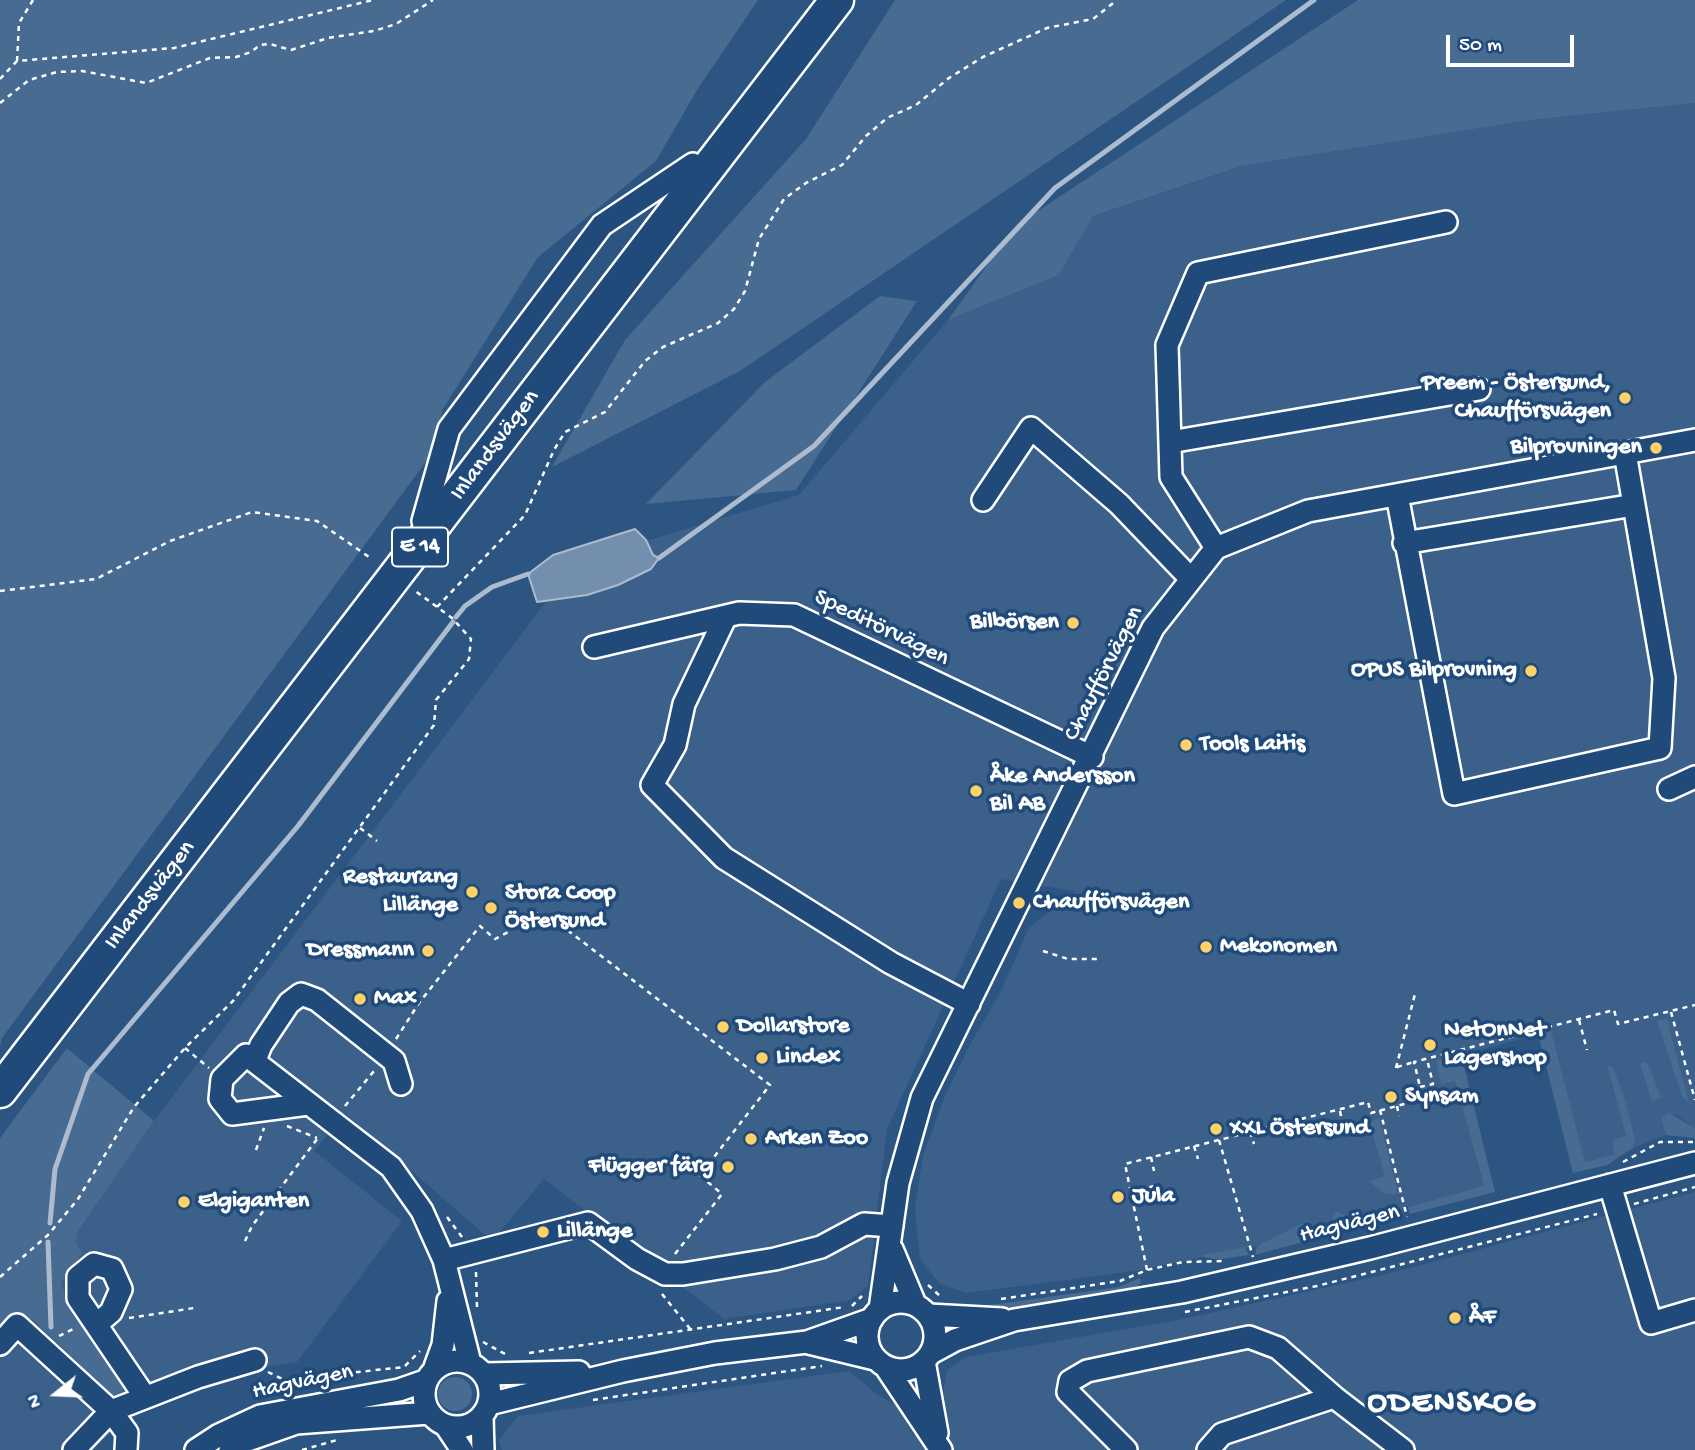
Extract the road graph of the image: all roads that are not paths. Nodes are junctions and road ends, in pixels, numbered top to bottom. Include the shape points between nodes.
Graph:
1 (817, 0) edge
2 (837, 0) edge
3 (1446, 222) dead end
4 (1479, 389) dead end
5 (1695, 440) edge
6 (1170, 442) junction
7 (1625, 453) junction
8 (1397, 495) junction
9 (983, 500) dead end
10 (1634, 505) junction
11 (1404, 543) junction
12 (1216, 548) junction
13 (1191, 579) junction
14 (726, 615) junction
15 (594, 647) dead end
16 (1092, 757) junction
17 (1695, 777) edge
18 (1670, 789) dead end
19 (969, 1004) junction
20 (256, 1060) junction
21 (0, 1064) edge
22 (401, 1084) dead end
23 (0, 1091) edge
24 (308, 1104) junction
25 (1695, 1163) edge
26 (1614, 1176) junction
27 (892, 1236) junction
28 (444, 1259) junction
29 (895, 1282) junction
30 (450, 1285) junction
31 (922, 1310) junction
32 (1695, 1310) edge
33 (876, 1314) junction
34 (1014, 1320) junction
35 (97, 1324) dead end
36 (807, 1342) junction
37 (0, 1344) edge
38 (928, 1357) junction
39 (255, 1360) road end
40 (880, 1363) junction
41 (477, 1369) junction
42 (623, 1371) junction
43 (430, 1374) junction
44 (145, 1398) junction
45 (1334, 1398) junction
46 (485, 1410) junction
47 (111, 1411) junction
48 (437, 1420) junction
49 (74, 1450) edge
50 (125, 1450) edge
51 (196, 1450) edge
52 (230, 1450) edge
53 (462, 1450) edge
54 (483, 1450) edge
55 (941, 1450) edge
56 (1126, 1450) edge
57 (1208, 1450) edge
58 (1403, 1450) edge

1 - 21 highway, Inlandsvägen / E 14 via 423,521
2 - 23 highway, Inlandsvägen / E 14
3 - 6 street via 1198,273 1167,345
4 - 6 street
5 - 7 street, Chaufförvägen
6 - 12 street via 1171,477
7 - 8 street, Chaufförvägen
7 - 10 street
8 - 11 street
8 - 12 street, Chaufförvägen via 1308,511
9 - 13 street via 1031,428 1119,504
10 - 11 street
10 - 11 street via 1664,678 1660,748 1454,794
12 - 13 street, Chaufförvägen
13 - 16 street, Chaufförvägen via 1153,628
14 - 15 street, Speditörvägen
14 - 16 street, Speditörvägen via 794,615
14 - 19 street via 684,704 675,745 652,785 724,858 891,963
16 - 19 street, Chaufförvägen
17 - 18 street
19 - 27 street, Chaufförvägen via 922,1098 901,1168
20 - 22 street via 289,1003 301,994 317,1000 394,1061
20 - 24 street
20 - 24 street via 246,1055 222,1079 220,1099 232,1114
24 - 28 street via 391,1167 422,1210
25 - 26 street, Hagvägen
26 - 32 street via 1651,1323
26 - 34 street, Hagvägen via 1182,1292
27 - 28 street via 864,1224 821,1247 683,1274 662,1286 637,1259 588,1223
27 - 29 street
28 - 30 street
29 - 31 street
29 - 33 street
30 - 41 street
30 - 43 street via 443,1345
31 - 33 street via 898,1302
31 - 34 street, Hagvägen
31 - 38 street via 936,1331
33 - 36 street
33 - 40 street via 866,1336
34 - 38 street, Hagvägen via 955,1340
35 - 44 street
36 - 40 street
36 - 42 street
37 - 47 street via 17,1325
38 - 40 street via 908,1370
38 - 55 street
39 - 44 street
40 - 55 street
41 - 42 street
41 - 43 street via 456,1360
41 - 46 street via 490,1391
42 - 46 street
43 - 48 street via 423,1398
43 - 51 street, Hagvägen via 399,1390 260,1416
44 - 47 street
45 - 56 street via 1278,1348 1249,1337 1087,1371 1070,1381 1068,1392 1074,1400
45 - 57 street via 1222,1434
45 - 58 street
46 - 48 street via 468,1426
46 - 54 street
47 - 49 street
47 - 50 street via 127,1433
48 - 52 street, Hagvägen via 296,1423
48 - 53 street

